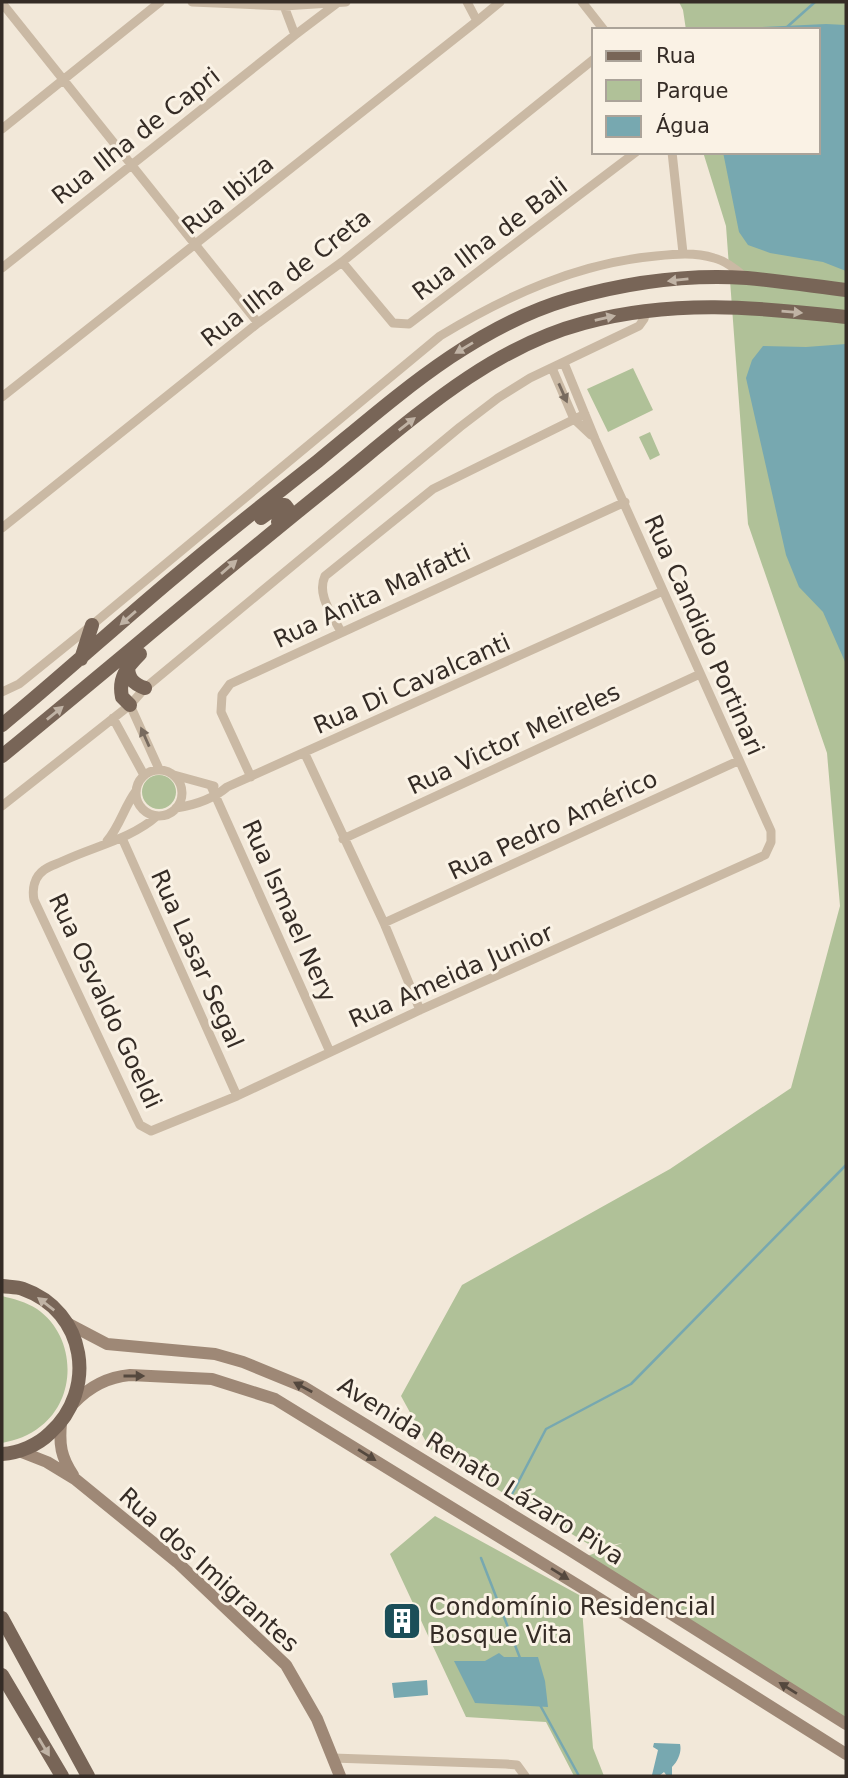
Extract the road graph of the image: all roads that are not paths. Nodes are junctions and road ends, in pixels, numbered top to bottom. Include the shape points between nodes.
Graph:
1 (160, 2) edge
2 (192, 2) edge
3 (341, 2) edge
4 (467, 2) edge
5 (500, 2) edge
6 (582, 2) edge
7 (2, 3) edge
8 (284, 6) junction
9 (477, 21) junction
10 (602, 28) edge
11 (295, 35) junction
12 (592, 61) edge
13 (62, 80) junction
14 (2, 129) edge
15 (633, 154) edge
16 (672, 154) edge
17 (131, 166) junction
18 (195, 246) junction
19 (683, 253) junction
20 (342, 262) junction
21 (2, 268) edge
22 (746, 278) junction
23 (846, 290) edge
24 (646, 310) junction
25 (846, 317) edge
26 (258, 323) junction
27 (564, 363) junction
28 (552, 368) junction
29 (2, 397) edge
30 (585, 414) junction
31 (574, 419) junction
32 (595, 439) junction
33 (625, 502) junction
34 (2, 528) edge
35 (250, 549) junction
36 (177, 575) junction
37 (663, 591) junction
38 (92, 625) junction
39 (161, 626) junction
40 (341, 632) junction
41 (80, 660) junction
42 (128, 666) junction
43 (700, 674) junction
44 (145, 688) junction
45 (2, 692) edge
46 (130, 705) junction
47 (113, 718) junction
48 (2, 725) edge
49 (305, 754) junction
50 (2, 756) edge
51 (738, 761) junction
52 (159, 769) junction
53 (144, 775) junction
54 (174, 775) junction
55 (251, 777) junction
56 (212, 786) junction
57 (226, 787) junction
58 (136, 791) junction
59 (217, 796) junction
60 (2, 806) edge
61 (176, 808) junction
62 (157, 816) junction
63 (122, 838) junction
64 (343, 839) junction
65 (105, 843) junction
66 (769, 848) joint
67 (384, 923) junction
68 (420, 1010) junction
69 (330, 1052) junction
70 (237, 1096) junction
71 (145, 1128) joint
72 (2, 1275) edge
73 (2, 1286) edge
74 (22, 1289) junction
75 (66, 1323) junction
76 (74, 1403) junction
77 (61, 1423) junction
78 (7, 1454) edge
79 (75, 1479) junction
80 (2, 1618) edge
81 (2, 1675) edge
82 (44, 1696) junction
83 (20, 1706) junction
84 (51, 1710) junction
85 (29, 1721) junction
86 (846, 1724) edge
87 (846, 1754) edge
88 (333, 1758) junction
89 (62, 1776) edge
90 (88, 1776) edge
91 (340, 1776) edge
92 (526, 1776) edge

1 - 13 street
2 - 8 street
3 - 8 street
3 - 11 street, Rua Ilha de Capri
4 - 9 street
5 - 9 street, Rua Ibiza
6 - 10 street
7 - 13 street
8 - 11 street
9 - 18 street, Rua Ibiza
11 - 17 street, Rua Ilha de Capri
12 - 20 street, Rua Ilha de Creta
13 - 14 street
13 - 17 street
15 - 20 street, Rua Ilha de Bali via 409,324 393,323
16 - 19 street
17 - 18 street
17 - 21 street, Rua Ilha de Capri
18 - 26 street
18 - 29 street, Rua Ibiza
19 - 22 street via 716,258
19 - 38 street via 612,262 557,279 498,303 440,336
20 - 26 street, Rua Ilha de Creta
22 - 23 main road
22 -> 36 main road via 707,277 605,290 534,311 499,328 436,365
24 -> 25 main road via 706,306
24 - 27 street via 639,326
35 -> 24 main road via 410,421 494,361 552,333
26 - 34 street, Rua Ilha de Creta
27 - 28 street
27 - 30 street, Rua Candido Portinari
28 -> 31 street, Rua Candido Portinari
28 - 44 street via 498,398 460,427
30 - 31 street
30 - 32 street, Rua Candido Portinari
31 - 32 street, Rua Candido Portinari
31 - 40 street via 433,489 325,576 323,595
32 - 33 street, Rua Candido Portinari
33 - 37 street, Rua Candido Portinari
33 - 40 street, Rua Anita Malfatti
35 - 36 main road via 287,514 285,505 267,513 198,566
39 -> 35 main road
36 -> 41 main road
37 - 43 street, Rua Candido Portinari
37 - 49 street, Rua Di Cavalcanti
38 - 41 main road
38 - 45 street via 19,684
39 - 42 main road
50 -> 39 main road
40 - 55 street, Rua Anita Malfatti via 233,682 223,692 221,712
41 - 48 main road
42 - 44 main road via 128,675
42 - 46 main road via 121,689
43 - 51 street, Rua Candido Portinari
43 - 64 street, Rua Victor Meireles
44 - 46 street
46 - 47 street
52 -> 46 street
47 - 53 street
47 - 60 street
49 - 55 street, Rua Di Cavalcanti
49 - 64 street
51 - 66 street, Rua Candido Portinari via 771,831
51 - 67 street, Rua Pedro Américo
52 - 53 street
52 - 54 street
53 - 58 street
54 - 56 street
54 - 61 street via 182,791
55 - 57 street, Rua Di Cavalcanti
56 - 57 street
56 - 59 street, Rua Ismael Nery
57 - 59 street, Rua Di Cavalcanti
58 - 62 street via 139,805
58 - 65 street
59 - 61 street, Rua Di Cavalcanti
59 - 69 street, Rua Ismael Nery
61 - 62 street
62 - 63 street
63 - 65 street
63 - 70 street, Rua Lasar Segal
64 - 67 street
65 - 71 street, Rua Osvaldo Goeldi via 43,870 33,889 34,900
66 - 68 street, Rua Ameida Junior via 758,859
67 - 68 street
68 - 69 street, Rua Ameida Junior
69 - 70 street, Rua Ameida Junior
70 - 71 street, Rua Ameida Junior via 157,1130
72 - 74 main road
73 - 74 main road
75 -> 74 main road via 47,1302
75 - 76 main road via 80,1362
86 -> 75 main road, Avenida Renato Lázaro Piva via 304,1387 215,1354 107,1344
76 - 77 main road
76 -> 87 main road, Avenida Renato Lázaro Piva via 97,1384 119,1376 212,1379 275,1399
77 - 78 main road via 43,1440
77 - 79 main road, Rua dos Imigrantes via 62,1458
78 - 79 main road, Rua dos Imigrantes via 47,1462
79 - 88 main road, Rua dos Imigrantes via 177,1562 286,1665
80 - 82 main road
81 - 83 main road
82 - 83 main road via 32,1705
82 - 84 main road
83 - 85 main road
84 - 85 main road
84 - 90 main road
85 -> 89 main road
88 - 91 main road, Rua dos Imigrantes
88 - 92 street via 517,1765

